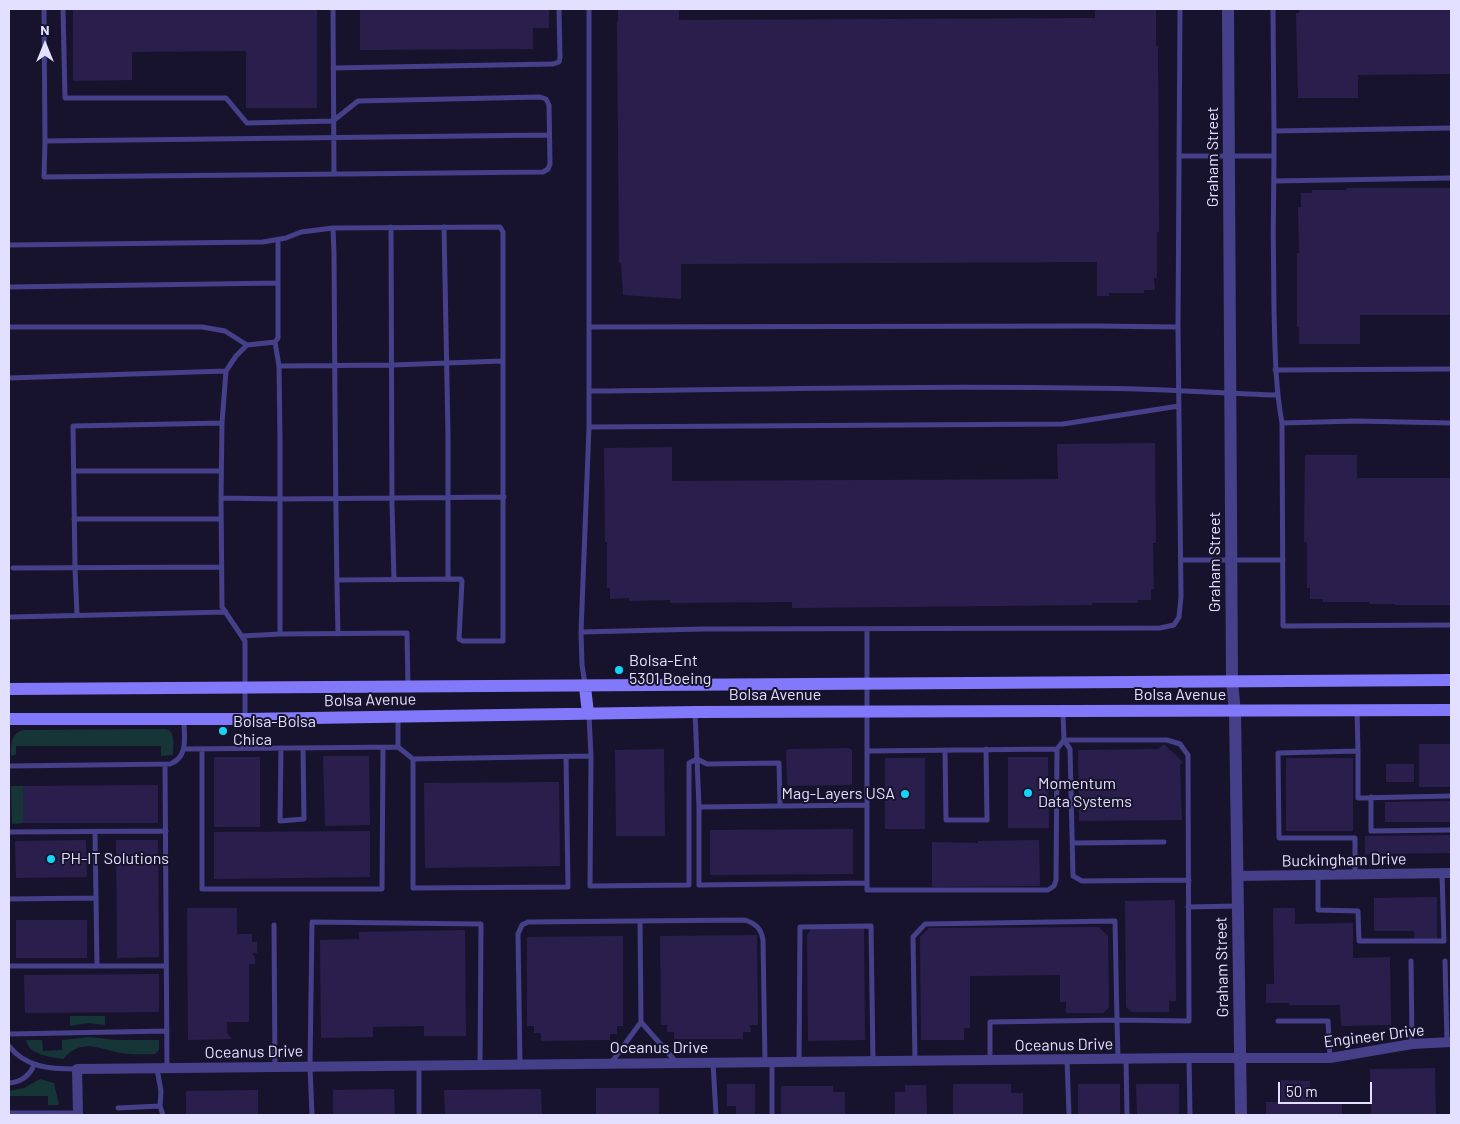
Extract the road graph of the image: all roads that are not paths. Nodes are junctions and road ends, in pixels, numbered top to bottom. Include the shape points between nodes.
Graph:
1 (44, 9) edge
2 (63, 9) edge
3 (333, 9) edge
4 (559, 9) edge
5 (589, 9) edge
6 (1180, 9) edge
7 (1228, 9) edge
8 (1273, 9) edge
9 (333, 68) junction
10 (333, 121) junction
11 (1451, 128) edge
12 (1274, 131) junction
13 (549, 135) junction
14 (334, 138) junction
15 (45, 141) junction
16 (1179, 156) junction
17 (1229, 156) junction
18 (1274, 156) junction
19 (334, 174) junction
20 (1451, 178) edge
21 (1274, 180) junction
22 (391, 227) junction
23 (444, 227) junction
24 (333, 228) junction
25 (278, 239) junction
26 (9, 245) edge
27 (278, 283) junction
28 (9, 287) edge
29 (9, 327) edge
30 (589, 327) junction
31 (1178, 327) junction
32 (275, 342) junction
33 (247, 345) junction
34 (502, 361) junction
35 (446, 363) junction
36 (392, 365) junction
37 (278, 366) junction
38 (335, 366) junction
39 (1451, 369) edge
40 (1275, 370) junction
41 (226, 371) junction
42 (9, 378) edge
43 (1179, 390) junction
44 (589, 391) junction
45 (1230, 394) junction
46 (1276, 395) junction
47 (1179, 406) junction
48 (222, 423) junction
49 (1282, 423) junction
50 (1451, 423) edge
51 (589, 427) junction
52 (74, 471) junction
53 (221, 471) junction
54 (449, 497) junction
55 (504, 497) junction
56 (221, 498) junction
57 (336, 498) junction
58 (392, 498) junction
59 (281, 500) junction
60 (74, 519) junction
61 (221, 519) junction
62 (1181, 560) junction
63 (1283, 560) junction
64 (1231, 561) junction
65 (221, 567) junction
66 (13, 568) dead end
67 (75, 568) junction
68 (448, 579) junction
69 (336, 580) junction
70 (394, 580) junction
71 (226, 612) junction
72 (77, 615) junction
73 (11, 617) dead end
74 (1451, 625) edge
75 (866, 629) junction
76 (581, 632) junction
77 (280, 634) junction
78 (338, 634) junction
79 (242, 636) junction
80 (1451, 680) edge
81 (1232, 682) junction
82 (866, 684) junction
83 (408, 687) junction
84 (585, 687) junction
85 (245, 688) junction
86 (9, 690) edge
87 (1451, 710) edge
88 (866, 711) junction
89 (1357, 711) junction
90 (695, 712) junction
91 (1062, 712) junction
92 (1235, 712) junction
93 (588, 713) junction
94 (398, 716) junction
95 (9, 719) edge
96 (184, 719) junction
97 (245, 719) junction
98 (1064, 740) junction
99 (398, 747) junction
100 (281, 748) junction
101 (303, 748) junction
102 (383, 748) junction
103 (184, 749) junction
104 (202, 749) junction
105 (986, 749) junction
106 (1057, 749) junction
107 (945, 750) junction
108 (866, 751) junction
109 (1358, 751) junction
110 (591, 756) junction
111 (566, 757) junction
112 (412, 759) junction
113 (697, 759) junction
114 (165, 765) junction
115 (9, 766) edge
116 (1451, 796) edge
117 (1371, 797) junction
118 (780, 805) junction
119 (867, 805) junction
120 (699, 807) junction
121 (1451, 830) edge
122 (166, 831) junction
123 (9, 832) edge
124 (95, 832) junction
125 (1164, 842) dead end
126 (1073, 843) junction
127 (1447, 873) edge
128 (1318, 875) junction
129 (1356, 875) junction
130 (1237, 876) junction
131 (1188, 880) junction
132 (867, 883) junction
133 (96, 898) junction
134 (9, 899) edge
135 (1237, 906) junction
136 (1188, 907) junction
137 (640, 921) junction
138 (274, 925) dead end
139 (1411, 960) dead end
140 (1445, 961) dead end
141 (9, 966) edge
142 (97, 966) junction
143 (166, 966) junction
144 (1117, 1020) junction
145 (1278, 1021) dead end
146 (641, 1022) junction
147 (167, 1031) junction
148 (9, 1034) edge
149 (1449, 1042) edge
150 (1412, 1044) junction
151 (9, 1046) edge
152 (1188, 1058) junction
153 (1240, 1058) junction
154 (1330, 1058) junction
155 (1067, 1059) junction
156 (1122, 1059) junction
157 (990, 1060) junction
158 (915, 1061) junction
159 (768, 1062) junction
160 (799, 1062) junction
161 (873, 1062) junction
162 (610, 1063) junction
163 (677, 1063) junction
164 (713, 1063) junction
165 (34, 1065) junction
166 (480, 1065) junction
167 (520, 1065) junction
168 (419, 1066) junction
169 (275, 1067) junction
170 (310, 1067) junction
171 (162, 1068) junction
172 (77, 1069) junction
173 (9, 1083) edge
174 (160, 1106) junction
175 (118, 1108) dead end
176 (9, 1113) edge
177 (32, 1114) edge
178 (78, 1114) edge
179 (163, 1115) edge
180 (312, 1115) edge
181 (419, 1115) edge
182 (716, 1115) edge
183 (772, 1115) edge
184 (1069, 1115) edge
185 (1127, 1115) edge
186 (1190, 1115) edge
187 (1241, 1115) edge

1 - 15 lane
2 - 10 lane via 64,98 226,98 247,122
3 - 9 lane
4 - 9 lane via 560,58 553,64
5 - 30 lane
6 - 16 lane
7 - 17 street, Graham Street
8 - 12 lane
9 - 10 lane
10 - 13 lane via 358,101 540,97 549,105
10 - 14 lane
11 - 12 lane
12 - 18 lane
13 - 14 lane
13 - 19 lane via 550,164 542,172
14 - 15 lane
14 - 19 lane
15 - 19 lane via 44,177
16 - 17 lane
16 - 31 lane
17 - 18 lane
17 - 45 street, Graham Street
18 - 21 lane
20 - 21 lane
21 - 40 lane
22 - 23 lane
22 - 24 lane
22 - 36 lane
23 - 34 lane via 502,228
23 - 35 lane
24 - 25 lane
24 - 38 lane
25 - 26 lane via 263,242
25 - 27 lane
27 - 28 lane
27 - 32 lane via 278,338
29 - 33 lane via 202,327 225,331
30 - 31 lane
30 - 44 lane
31 - 43 lane
32 - 33 lane
32 - 37 lane
33 - 41 lane
34 - 35 lane
34 - 55 lane
35 - 36 lane
35 - 54 lane
36 - 38 lane
36 - 58 lane
37 - 38 lane
37 - 59 lane
38 - 57 lane
39 - 40 lane
40 - 46 lane
41 - 42 lane
41 - 48 lane
43 - 44 lane via 861,388
43 - 45 lane
43 - 47 lane
44 - 51 lane
45 - 46 lane
45 - 64 street, Graham Street
46 - 49 lane
47 - 51 lane via 1063,424
47 - 62 lane
48 - 52 lane via 73,426
48 - 53 lane
49 - 50 lane
49 - 63 lane
51 - 76 lane
52 - 53 lane
52 - 60 lane
53 - 56 lane
54 - 55 lane
54 - 58 lane
54 - 68 lane
55 - 68 lane via 502,642 459,640 462,581
56 - 59 lane
56 - 61 lane
57 - 58 lane
57 - 59 lane
57 - 69 lane
58 - 70 lane
59 - 77 lane
60 - 61 lane
60 - 67 lane
61 - 65 lane
62 - 64 lane
62 - 75 lane via 1179,617 1174,625 1150,628
63 - 64 lane
63 - 74 lane via 1283,626
64 - 81 street, Graham Street
65 - 67 lane
65 - 71 lane via 222,607
66 - 67 lane
67 - 72 lane
68 - 70 lane
69 - 70 lane
69 - 78 lane
71 - 72 lane
71 - 79 lane
72 - 73 lane
75 - 76 lane
75 - 82 lane
76 - 84 lane
77 - 78 lane
77 - 79 lane
78 - 83 lane via 408,633
79 - 85 lane via 245,641
80 - 81 main road, Bolsa Avenue
81 - 82 main road, Bolsa Avenue
81 - 92 street, Graham Street
82 - 84 main road, Bolsa Avenue
82 - 88 lane
83 - 84 main road, Bolsa Avenue
83 - 85 main road, Bolsa Avenue
84 - 93 main road
85 - 86 main road, Bolsa Avenue
85 - 97 lane
87 - 89 main road, Bolsa Avenue
88 - 90 main road, Bolsa Avenue
88 - 91 main road, Bolsa Avenue
88 - 108 lane
89 - 92 main road, Bolsa Avenue
89 - 109 lane
90 - 93 main road, Bolsa Avenue
90 - 113 lane
91 - 92 main road, Bolsa Avenue
91 - 98 lane
92 - 130 street, Graham Street
93 - 94 main road, Bolsa Avenue
93 - 110 lane
94 - 97 main road, Bolsa Avenue
94 - 99 lane
95 - 96 main road, Bolsa Avenue
96 - 97 main road, Bolsa Avenue
96 - 103 lane
98 - 106 lane
98 - 126 lane via 1070,749
98 - 131 lane via 1167,740 1180,744 1188,755
99 - 102 lane
99 - 112 lane
100 - 101 lane
100 - 101 lane via 280,821 304,820
100 - 104 lane
101 - 102 lane
102 - 104 lane via 382,889 202,889
103 - 104 lane
103 - 114 lane via 178,760
105 - 106 lane
105 - 107 lane
105 - 107 lane via 987,820 946,820
106 - 132 lane via 1054,886 1048,890 867,890
107 - 108 lane
108 - 119 lane
109 - 117 lane via 1358,798
109 - 129 lane via 1278,753 1279,838 1355,838
110 - 111 lane
110 - 113 lane via 590,886 689,885 689,763
111 - 112 lane
111 - 112 lane via 568,887 413,888
113 - 118 lane via 707,764 779,762
113 - 120 lane
114 - 115 lane
114 - 122 lane
116 - 117 lane
117 - 121 lane via 1371,830
118 - 119 lane
118 - 120 lane
119 - 132 lane
120 - 132 lane via 698,885
122 - 124 lane
122 - 143 lane
123 - 124 lane
124 - 133 lane
125 - 126 lane
126 - 131 lane via 1073,876 1082,881
127 - 128 lane via 1444,941 1359,941 1358,911 1318,910
127 - 129 street, Buckingham Drive
128 - 129 street, Buckingham Drive
128 - 130 street, Buckingham Drive
130 - 135 street, Graham Street
131 - 136 lane
133 - 134 lane
133 - 142 lane
135 - 136 lane
135 - 153 street, Graham Street
136 - 144 lane via 1189,1021
137 - 146 lane
137 - 159 lane via 745,920 761,930
137 - 167 lane via 528,922 522,925 518,934
138 - 169 lane
139 - 150 lane
140 - 149 lane
141 - 142 lane
142 - 143 lane
143 - 147 lane
144 - 156 lane
144 - 157 lane via 990,1022
144 - 158 lane via 1115,921 925,924 912,937
145 - 154 lane via 1328,1021
146 - 162 lane
146 - 163 lane
147 - 148 lane
147 - 171 lane
149 - 150 street, Engineer Drive
150 - 154 street, Engineer Drive
151 - 165 lane via 20,1058
152 - 153 street, Oceanus Drive
152 - 156 street, Oceanus Drive
152 - 186 lane
153 - 154 street, Engineer Drive
153 - 187 street, Graham Street
155 - 156 street, Oceanus Drive
155 - 157 street, Oceanus Drive
155 - 184 lane
156 - 185 lane
157 - 158 street, Oceanus Drive
158 - 161 street, Oceanus Drive
159 - 160 street, Oceanus Drive
159 - 164 street, Oceanus Drive
159 - 183 lane
160 - 161 street, Oceanus Drive
160 - 161 lane via 800,927 818,926 871,926
162 - 163 street, Oceanus Drive
162 - 167 street, Oceanus Drive
163 - 164 street, Oceanus Drive
164 - 182 lane
165 - 172 lane
165 - 173 lane via 23,1079
166 - 167 street, Oceanus Drive
166 - 168 street, Oceanus Drive
166 - 170 lane via 481,924 312,922
168 - 170 street, Oceanus Drive
168 - 181 lane
169 - 170 street, Oceanus Drive
169 - 171 street, Oceanus Drive
170 - 180 lane
171 - 172 street, Oceanus Drive
171 - 174 lane
172 - 178 street
174 - 175 lane
174 - 179 lane
176 - 177 lane
177 - 178 lane

